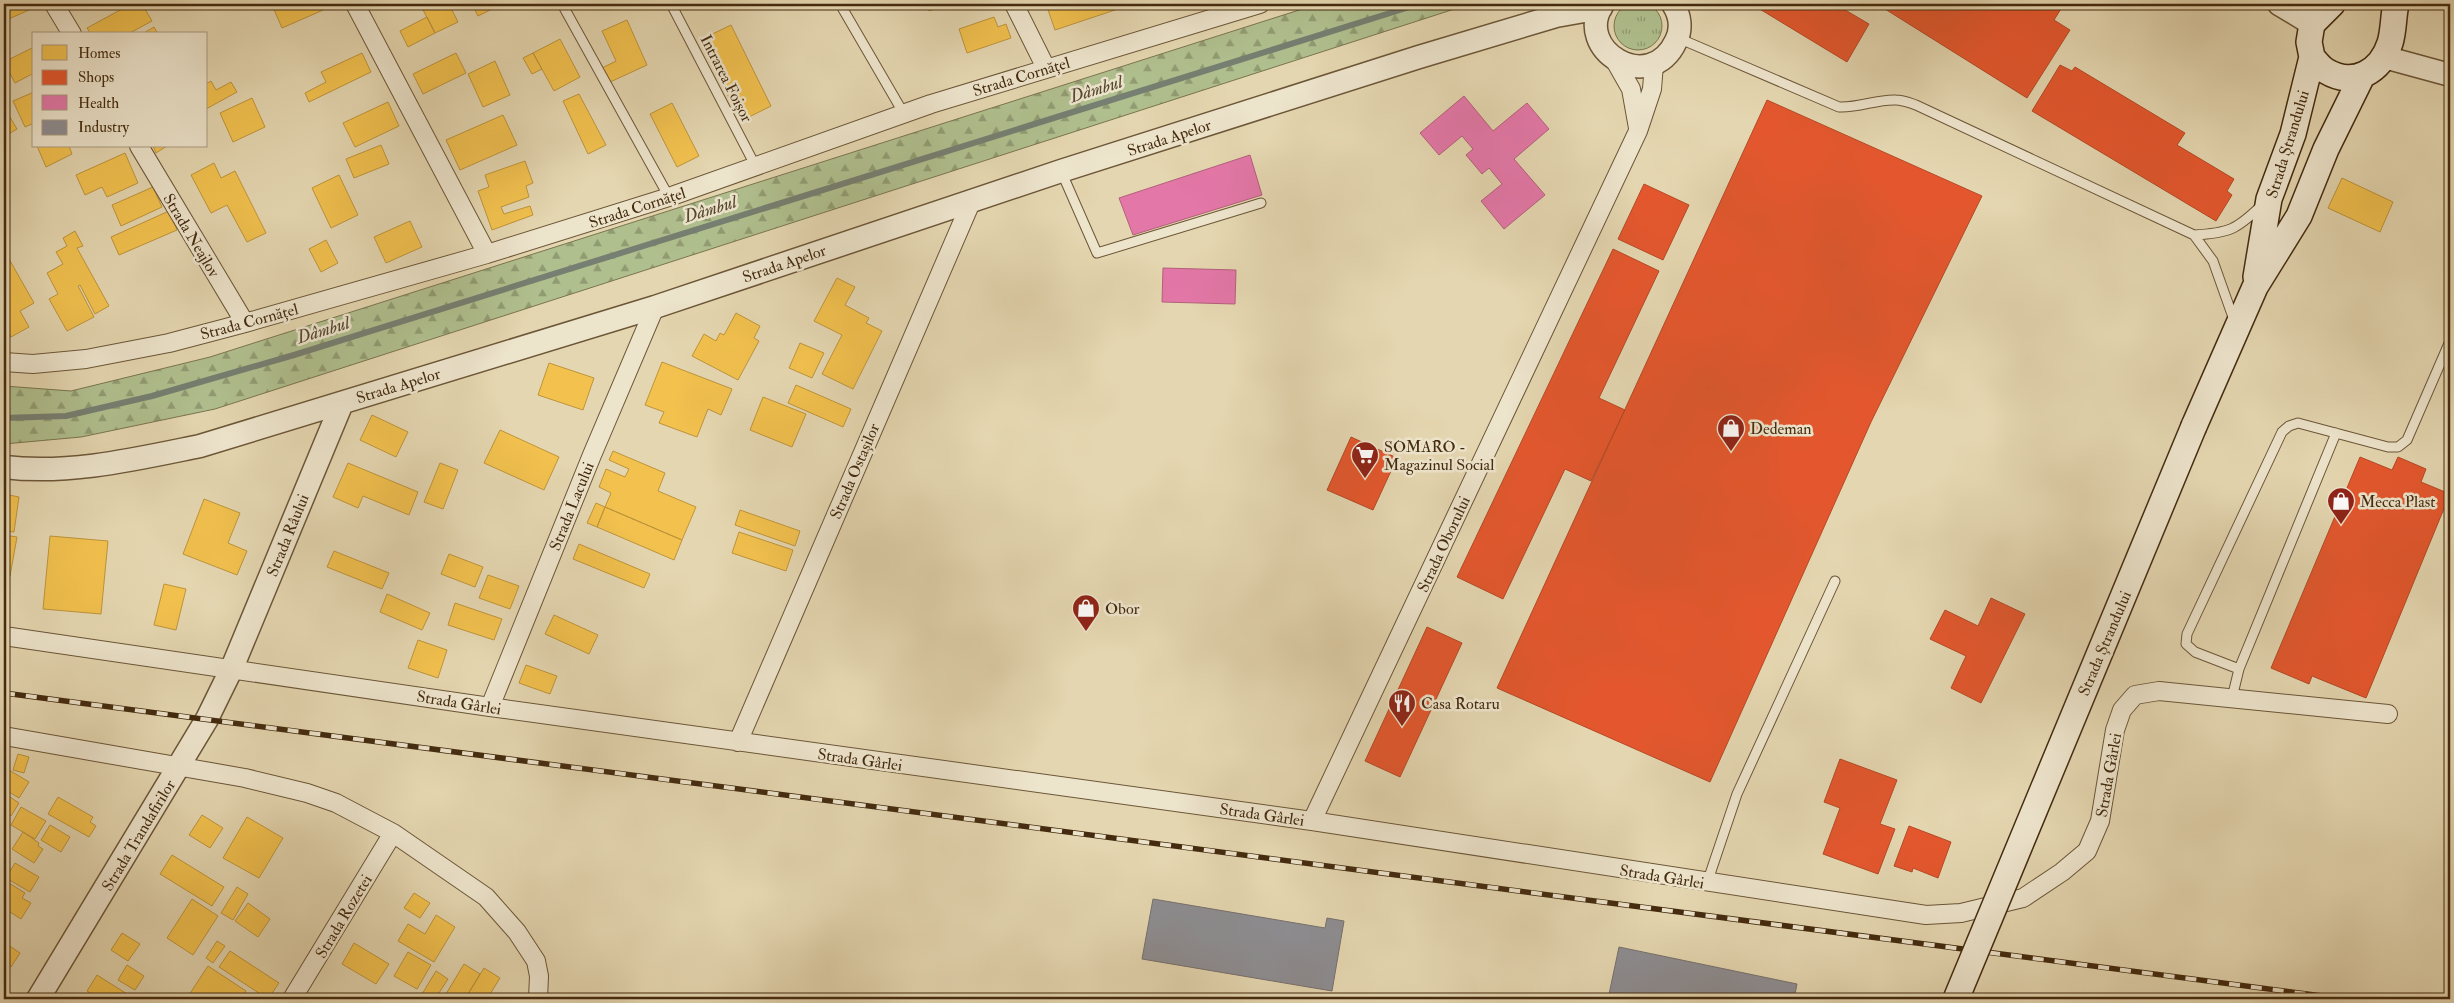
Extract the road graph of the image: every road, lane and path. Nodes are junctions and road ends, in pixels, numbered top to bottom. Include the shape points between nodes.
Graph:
1 (54, 4) edge
2 (355, 4) edge
3 (562, 4) edge
4 (671, 4) edge
5 (840, 4) edge
6 (1014, 4) edge
7 (1260, 4) edge
8 (2279, 4) edge
9 (2332, 4) edge
10 (2396, 4) edge
11 (1602, 6) edge
12 (1556, 16) junction
13 (1680, 16) edge
14 (2312, 24) junction
15 (71, 32) edge
16 (1598, 36) junction
17 (2312, 57) junction
18 (2384, 57) junction
19 (1614, 59) junction
20 (1654, 64) junction
21 (1046, 68) junction
22 (2362, 76) junction
23 (2445, 76) edge
24 (904, 114) junction
25 (1638, 131) junction
26 (140, 148) edge
27 (756, 167) junction
28 (1061, 171) junction
29 (669, 197) junction
30 (2269, 199) junction
31 (972, 200) junction
32 (1261, 203) dead end
33 (2194, 235) junction
34 (487, 254) junction
35 (2255, 288) junction
36 (655, 307) junction
37 (245, 323) junction
38 (2237, 328) junction
39 (2450, 341) edge
40 (4, 362) edge
41 (342, 403) junction
42 (2336, 433) junction
43 (4, 467) edge
44 (1834, 581) dead end
45 (4, 636) edge
46 (232, 668) junction
47 (2239, 669) junction
48 (2232, 698) junction
49 (490, 707) junction
50 (2388, 714) dead end
51 (4, 736) edge
52 (738, 742) junction
53 (180, 766) junction
54 (1312, 821) junction
55 (393, 833) junction
56 (1707, 883) junction
57 (38, 999) edge
58 (292, 999) edge
59 (538, 999) edge
60 (1956, 999) edge

1 - 15 street
2 - 34 street
3 - 29 lane
4 - 27 lane, Intrarea Foișor
5 - 24 lane
6 - 21 street
7 - 21 street, Strada Cornățel
8 - 14 street
9 - 14 main road
10 - 18 main road via 2393,29
11 - 12 street, Strada Apelor
11 - 16 street via 1597,21
12 - 16 street
12 - 28 street, Strada Apelor
13 - 20 street via 1673,49
13 - 33 lane via 1839,107 1855,108 1890,100 1916,104
14 - 17 main road, Strada Ștrandului via 2308,42
16 - 19 street
17 - 22 main road via 2326,71 2344,78
17 - 30 main road, Strada Ștrandului via 2293,134
18 - 22 main road, Strada Ștrandului
18 - 23 street
19 - 20 street via 1640,67
19 - 25 street via 1631,89
20 - 25 street, Strada Oborului via 1652,89
21 - 24 street, Strada Cornățel
22 - 35 main road, Strada Ștrandului via 2326,149 2299,216
24 - 27 street, Strada Cornățel
25 - 54 street, Strada Oborului
26 - 37 street, Strada Neajlov
27 - 29 street, Strada Cornățel
28 - 31 street, Strada Apelor
28 - 32 lane via 1097,253
29 - 34 street, Strada Cornățel
30 - 33 lane via 2242,225 2220,233
30 - 35 main road, Strada Ștrandului
31 - 36 street, Strada Apelor
31 - 52 street, Strada Ostașilor
33 - 38 lane via 2213,261
34 - 37 street, Strada Cornățel
35 - 38 main road, Strada Ștrandului
36 - 41 street, Strada Apelor
36 - 49 street, Strada Lacului
37 - 40 street, Strada Cornățel via 169,343 86,359 33,364
38 - 60 main road, Strada Ștrandului, bridge
39 - 42 lane via 2407,440 2398,447 2388,447
41 - 43 street, Strada Apelor via 200,446 141,458 62,469
41 - 46 street, Strada Râului
42 - 47 lane
42 - 47 lane via 2298,423 2282,432 2187,634 2186,644 2195,652
44 - 56 lane via 1738,794
45 - 46 street, Strada Gârlei
46 - 49 street, Strada Gârlei
46 - 53 street, Strada Trandafirilor
47 - 48 lane
48 - 50 street, Strada Gârlei
48 - 56 street, Strada Gârlei via 2159,691 2135,695 2122,710 2115,730 2100,821 2087,851 2024,898 1961,913 1926,915
49 - 52 street, Strada Gârlei
51 - 53 street
52 - 54 street, Strada Gârlei
53 - 55 street via 307,793 336,803
53 - 57 street, Strada Trandafirilor
54 - 56 street, Strada Gârlei
55 - 58 street, Strada Rozetei
55 - 59 street via 486,897 517,932 536,961

